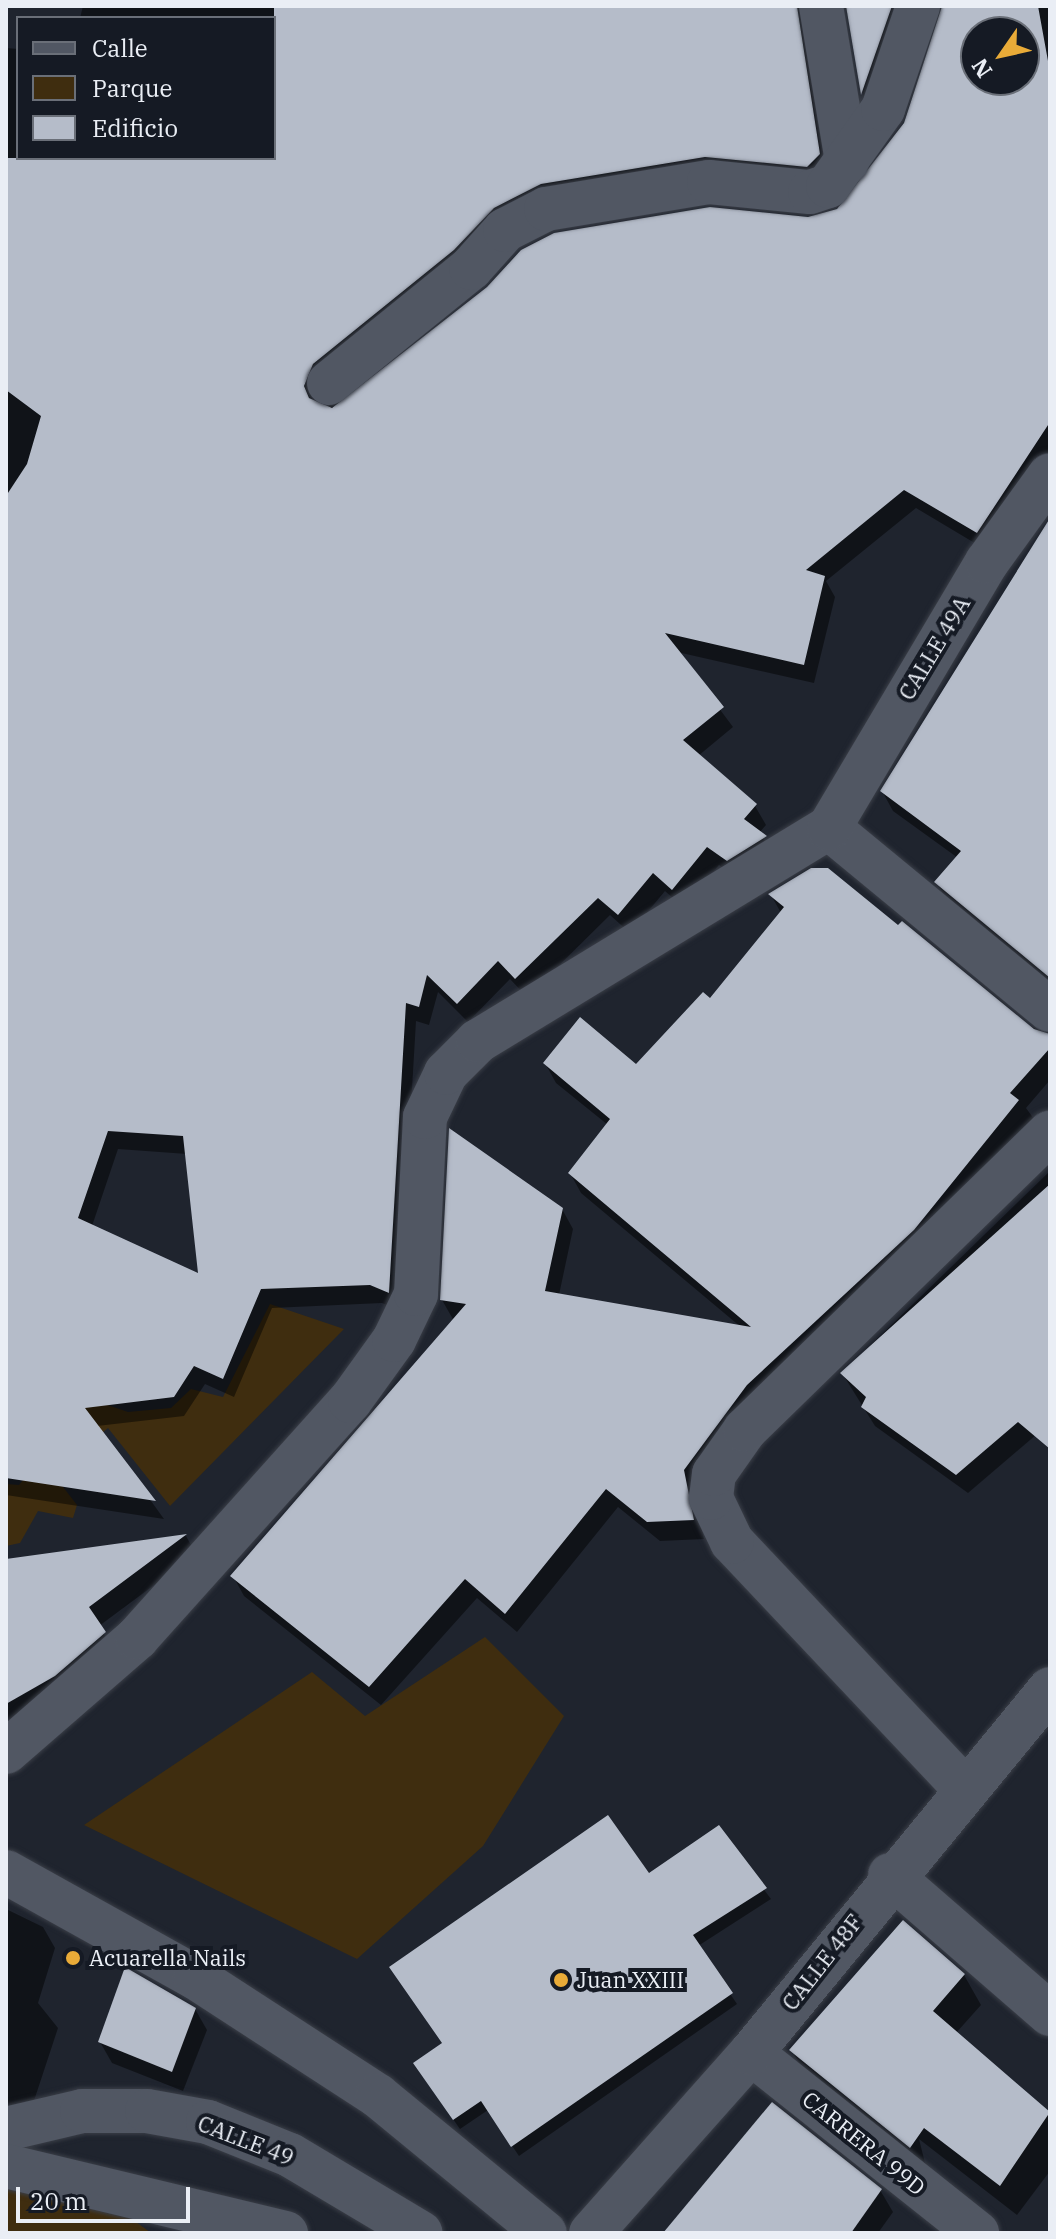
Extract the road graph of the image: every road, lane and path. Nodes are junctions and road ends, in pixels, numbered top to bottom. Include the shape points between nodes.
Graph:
1 (821, 6) edge
2 (918, 6) edge
3 (847, 162) junction
4 (329, 383) dead end
5 (1050, 475) edge
6 (829, 828) junction
7 (1050, 1010) edge
8 (1050, 1132) edge
9 (1050, 1689) edge
10 (6, 1752) edge
11 (965, 1789) junction
12 (6, 1872) edge
13 (890, 1875) junction
14 (1050, 2014) edge
15 (751, 2053) junction
16 (6, 2129) edge
17 (6, 2166) edge
18 (286, 2233) edge
19 (421, 2233) edge
20 (545, 2233) edge
21 (591, 2233) edge
22 (977, 2233) edge

1 - 3 street
2 - 3 street via 899,76
3 - 4 street via 828,186 810,192 709,182 546,209 505,230 471,268
5 - 6 street, CALLE 49A via 987,562
6 - 7 street
6 - 10 street via 478,1041 454,1064 425,1117 416,1294 394,1340 350,1401 137,1638
8 - 11 street via 745,1430 714,1474 711,1498 732,1542
9 - 11 street, CALLE 48F
11 - 13 street, CALLE 48F
12 - 20 street via 195,1977 378,2096
13 - 14 street
13 - 15 street, CALLE 48F
15 - 21 street, CALLE 48F
15 - 22 street, CARRERA 99D
16 - 19 street, CALLE 49 via 82,2111 147,2111 208,2122 290,2155
17 - 18 street

